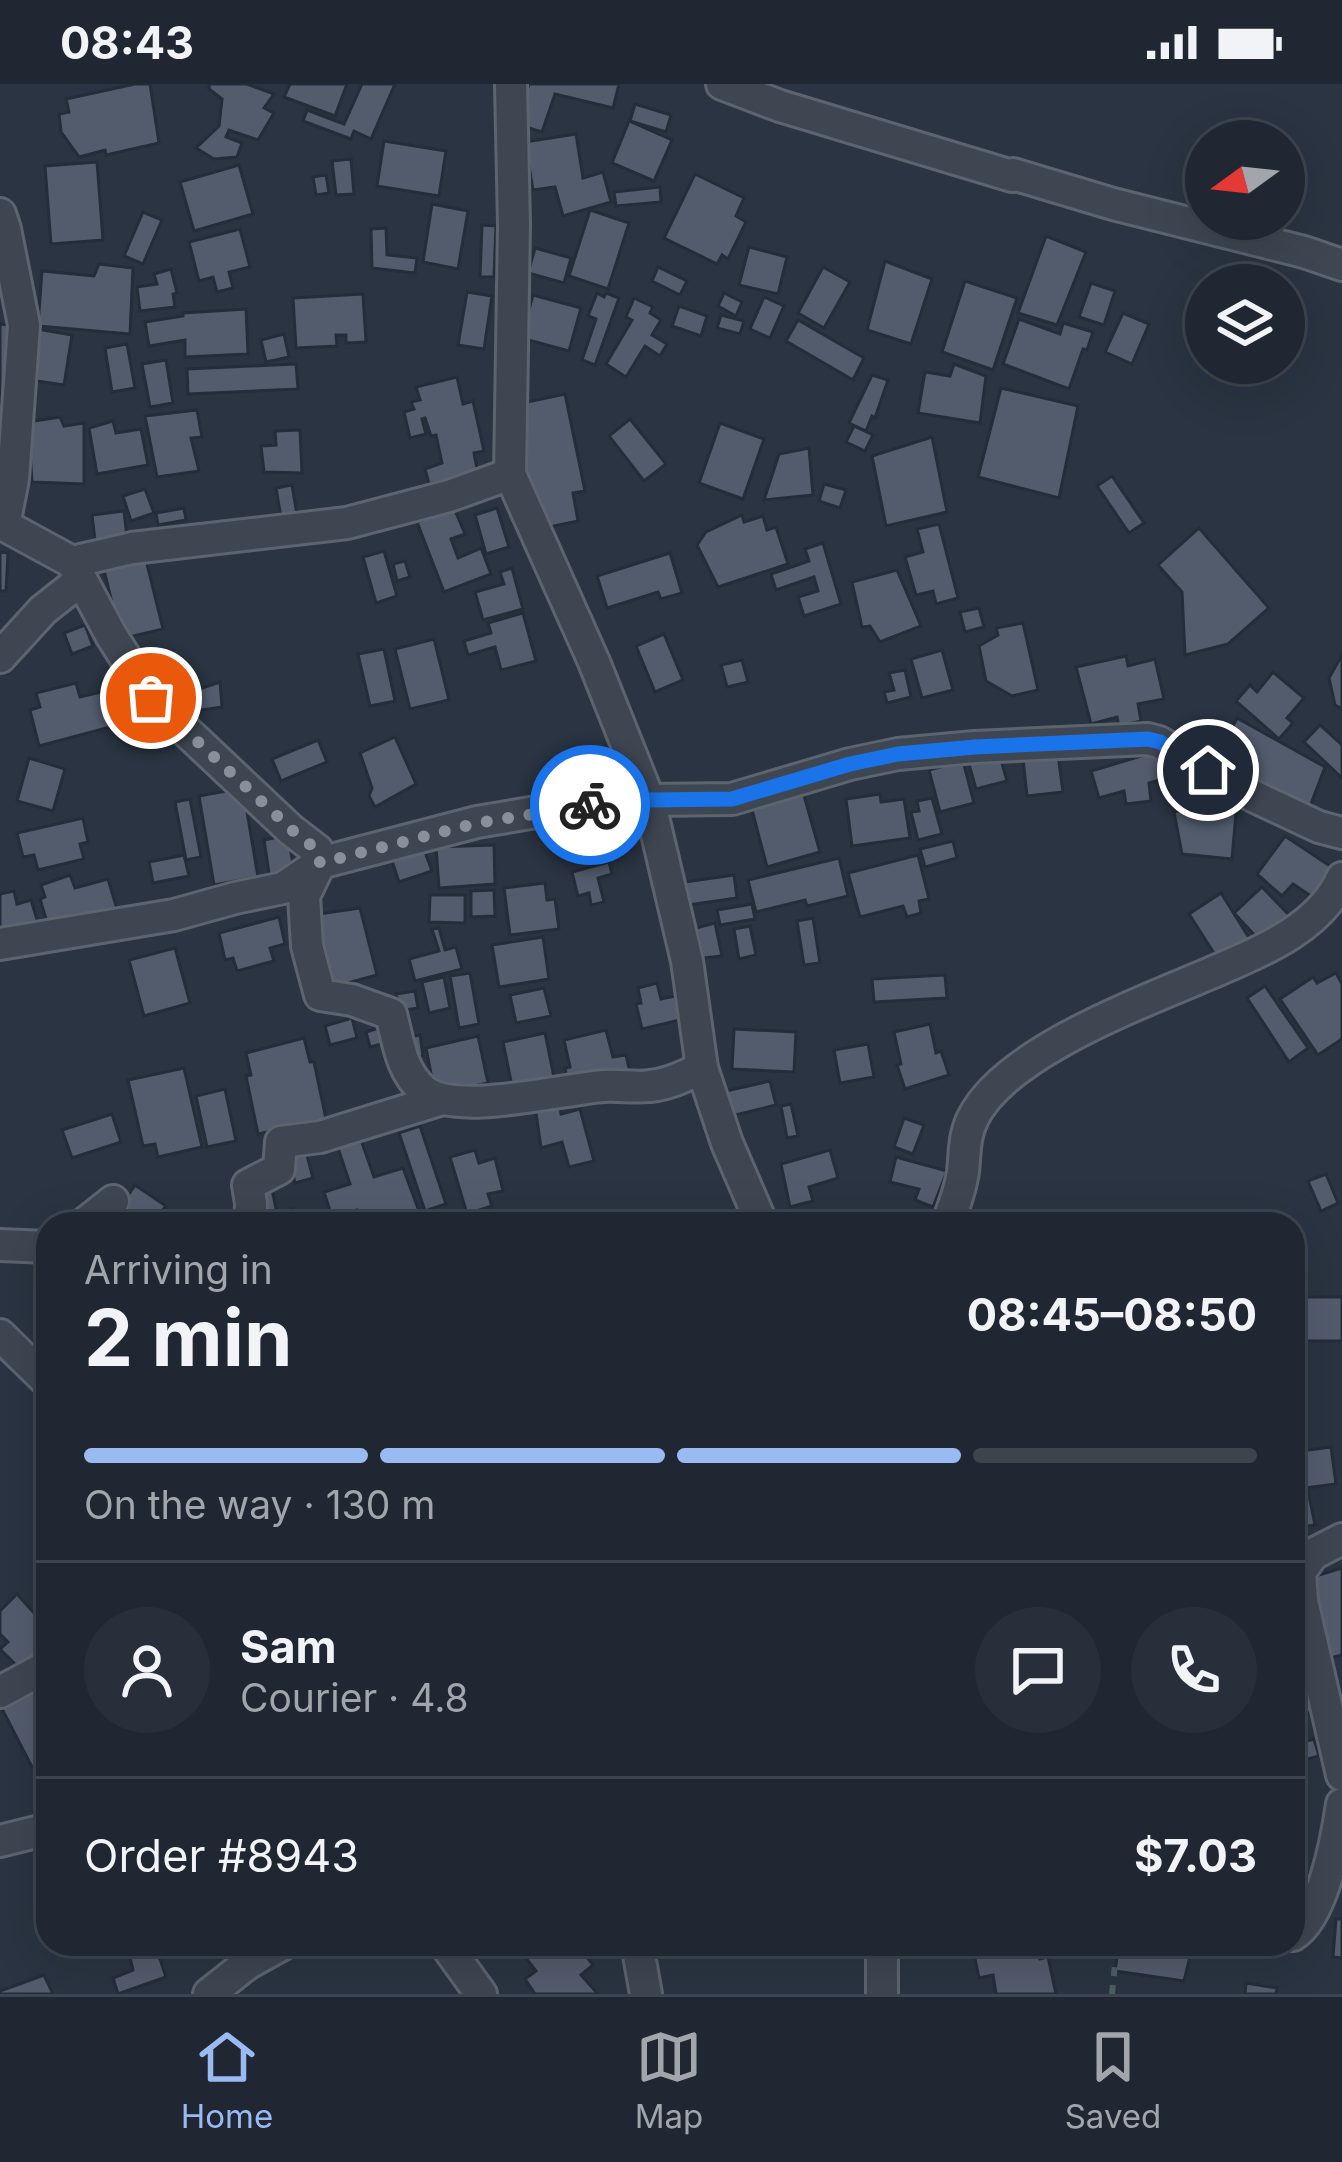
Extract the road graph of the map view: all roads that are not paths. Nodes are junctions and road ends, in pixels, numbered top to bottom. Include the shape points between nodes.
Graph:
1 (511, 84) edge
2 (722, 84) edge
3 (0, 214) edge
4 (1342, 266) edge
5 (510, 474) junction
6 (2, 525) edge
7 (76, 571) junction
8 (0, 657) edge
9 (649, 800) junction
10 (1342, 833) edge
11 (320, 863) junction
12 (1342, 878) edge
13 (0, 944) edge
14 (702, 1068) junction
15 (440, 1100) junction
16 (113, 1201) dead end
17 (99, 1212) edge
18 (251, 1212) edge
19 (757, 1212) edge
20 (952, 1212) edge
21 (0, 1245) edge
22 (36, 1246) edge
23 (0, 1335) edge
24 (36, 1370) edge
25 (1342, 1539) edge
26 (1305, 1565) edge
27 (1305, 1613) edge
28 (36, 1672) edge
29 (0, 1692) edge
30 (1342, 1775) edge
31 (1342, 1804) edge
32 (36, 1832) edge
33 (0, 1841) edge
34 (1305, 1923) edge
35 (261, 1956) edge
36 (454, 1956) edge
37 (639, 1956) edge
38 (882, 1956) edge
39 (209, 1994) edge
40 (481, 1994) edge
41 (646, 1994) edge
42 (882, 1994) edge

1 - 5 street
2 - 4 street via 1012,176
3 - 6 street via 24,325
5 - 7 street via 347,523 132,548
5 - 9 street
6 - 7 street
7 - 8 street
7 - 11 street via 151,698 317,850
9 - 10 street via 732,799 898,754 1148,739
9 - 11 street via 477,823
9 - 14 street via 687,961
11 - 13 street via 283,888
11 - 15 street via 304,896 320,995 391,1015 405,1068
12 - 20 street via 1286,938 1068,1038 1000,1083 973,1116
14 - 15 street via 650,1086
14 - 19 street
15 - 18 street via 281,1142 279,1169 248,1185
16 - 17 street
21 - 22 street
23 - 24 street
25 - 26 street
27 - 30 street
28 - 29 street
31 - 34 street via 1324,1886
32 - 33 street
35 - 39 street
36 - 40 street
37 - 41 street
38 - 42 street

